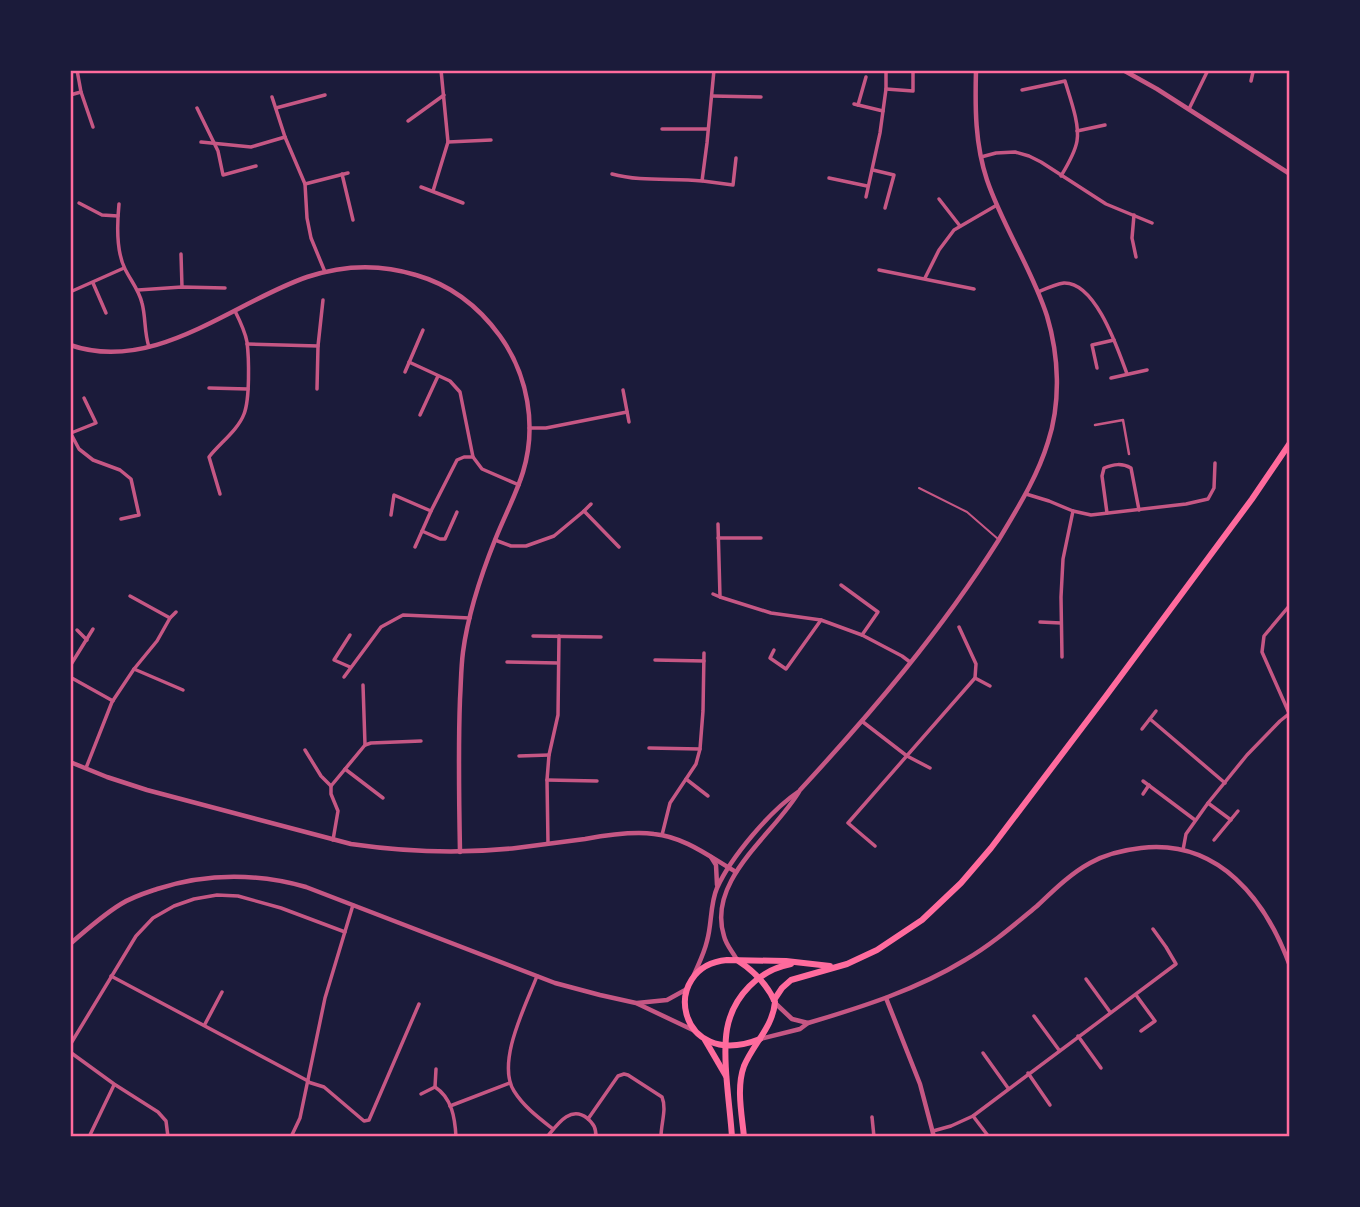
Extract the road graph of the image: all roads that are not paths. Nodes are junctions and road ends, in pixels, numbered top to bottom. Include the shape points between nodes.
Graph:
1 (76, 70) edge
2 (441, 70) edge
3 (714, 70) edge
4 (886, 70) edge
5 (913, 70) edge
6 (976, 70) edge
7 (1123, 70) edge
8 (1208, 70) edge
9 (1249, 70) edge
10 (866, 77) dead end
11 (1251, 81) dead end
12 (886, 89) junction
13 (1022, 90) dead end
14 (913, 91) junction
15 (922, 91) dead end
16 (81, 92) junction
17 (70, 94) edge
18 (444, 94) junction
19 (325, 95) dead end
20 (272, 96) dead end
21 (712, 96) junction
22 (761, 97) dead end
23 (197, 108) dead end
24 (276, 108) junction
25 (1189, 109) junction
26 (883, 111) junction
27 (408, 121) dead end
28 (1105, 125) dead end
29 (93, 127) dead end
30 (662, 129) dead end
31 (708, 129) junction
32 (1077, 131) junction
33 (285, 137) junction
34 (491, 139) dead end
35 (201, 142) dead end
36 (448, 142) junction
37 (214, 144) junction
38 (981, 157) junction
39 (736, 158) dead end
40 (256, 166) dead end
41 (873, 170) junction
42 (348, 173) dead end
43 (342, 174) junction
44 (612, 174) dead end
45 (1290, 174) edge
46 (1061, 176) junction
47 (828, 177) dead end
48 (702, 181) junction
49 (305, 184) junction
50 (867, 186) junction
51 (421, 187) dead end
52 (433, 191) junction
53 (866, 197) dead end
54 (939, 199) dead end
55 (79, 203) dead end
56 (463, 203) dead end
57 (119, 204) dead end
58 (997, 205) junction
59 (885, 208) dead end
60 (1134, 215) junction
61 (118, 216) junction
62 (353, 220) dead end
63 (1152, 223) dead end
64 (960, 226) junction
65 (181, 254) dead end
66 (1136, 257) dead end
67 (124, 268) junction
68 (879, 270) dead end
69 (325, 272) junction
70 (925, 278) junction
71 (93, 283) junction
72 (182, 287) junction
73 (225, 288) dead end
74 (974, 289) dead end
75 (138, 290) junction
76 (70, 292) edge
77 (1038, 292) junction
78 (323, 300) dead end
79 (235, 311) junction
80 (106, 313) dead end
81 (423, 330) dead end
82 (1114, 340) junction
83 (247, 344) junction
84 (70, 345) edge
85 (149, 346) junction
86 (318, 346) junction
87 (409, 362) junction
88 (1097, 368) dead end
89 (1147, 370) dead end
90 (405, 372) dead end
91 (1127, 374) junction
92 (438, 376) junction
93 (1111, 378) dead end
94 (209, 388) dead end
95 (248, 389) junction
96 (317, 389) dead end
97 (623, 390) dead end
98 (84, 398) dead end
99 (627, 412) junction
100 (420, 415) dead end
101 (629, 422) dead end
102 (1095, 425) dead end
103 (529, 428) junction
104 (70, 433) edge
105 (1290, 443) edge
106 (1129, 454) dead end
107 (473, 457) junction
108 (1215, 463) dead end
109 (519, 485) junction
110 (919, 488) dead end
111 (395, 489) dead end
112 (220, 494) dead end
113 (394, 495) junction
114 (1026, 495) junction
115 (591, 505) dead end
116 (1139, 510) junction
117 (431, 511) junction
118 (584, 511) junction
119 (1073, 511) junction
120 (457, 512) dead end
121 (1107, 514) junction
122 (391, 515) dead end
123 (121, 520) dead end
124 (718, 524) dead end
125 (422, 531) junction
126 (718, 538) junction
127 (761, 538) dead end
128 (999, 539) junction
129 (495, 540) junction
130 (415, 547) dead end
131 (620, 547) dead end
132 (841, 585) dead end
133 (713, 594) dead end
134 (130, 596) dead end
135 (720, 597) junction
136 (1290, 605) edge
137 (176, 611) dead end
138 (170, 618) junction
139 (470, 618) junction
140 (821, 620) junction
141 (1040, 622) dead end
142 (1061, 622) junction
143 (959, 627) dead end
144 (77, 629) dead end
145 (93, 629) dead end
146 (350, 635) dead end
147 (862, 635) junction
148 (533, 636) dead end
149 (559, 636) junction
150 (601, 637) dead end
151 (87, 639) junction
152 (774, 650) dead end
153 (704, 653) dead end
154 (1062, 657) dead end
155 (655, 660) dead end
156 (704, 660) junction
157 (507, 662) dead end
158 (910, 662) junction
159 (558, 663) junction
160 (70, 666) edge
161 (350, 667) junction
162 (134, 669) junction
163 (70, 677) edge
164 (344, 677) dead end
165 (975, 678) junction
166 (363, 685) dead end
167 (990, 686) dead end
168 (183, 690) dead end
169 (113, 701) junction
170 (1156, 711) dead end
171 (1289, 713) edge
172 (1150, 719) junction
173 (863, 722) junction
174 (1142, 729) dead end
175 (421, 741) dead end
176 (365, 746) junction
177 (649, 748) dead end
178 (700, 749) junction
179 (304, 750) dead end
180 (549, 755) junction
181 (519, 756) dead end
182 (907, 756) junction
183 (70, 762) edge
184 (86, 768) junction
185 (930, 768) dead end
186 (345, 769) junction
187 (686, 779) junction
188 (547, 780) junction
189 (597, 781) dead end
190 (1143, 781) dead end
191 (1225, 783) junction
192 (1149, 785) junction
193 (331, 786) junction
194 (800, 790) junction
195 (1143, 794) dead end
196 (708, 796) dead end
197 (383, 798) dead end
198 (1208, 803) junction
199 (1238, 811) dead end
200 (1195, 820) junction
201 (1231, 820) junction
202 (662, 835) junction
203 (333, 840) junction
204 (1214, 841) dead end
205 (548, 843) junction
206 (875, 846) dead end
207 (1183, 850) junction
208 (460, 852) junction
209 (711, 856) junction
210 (729, 868) junction
211 (736, 872) junction
212 (718, 887) junction
213 (353, 905) junction
214 (1153, 929) dead end
215 (345, 932) junction
216 (70, 944) edge
217 (737, 960) junction
218 (800, 962) junction
219 (1290, 966) edge
220 (836, 967) junction
221 (111, 976) junction
222 (537, 976) junction
223 (693, 977) junction
224 (758, 978) junction
225 (1086, 979) dead end
226 (687, 989) junction
227 (222, 992) dead end
228 (1136, 995) junction
229 (886, 998) junction
230 (775, 1001) junction
231 (636, 1003) junction
232 (419, 1004) dead end
233 (1110, 1012) junction
234 (1034, 1016) dead end
235 (808, 1023) junction
236 (205, 1025) junction
237 (1141, 1031) dead end
238 (695, 1032) junction
239 (1078, 1036) junction
240 (760, 1039) junction
241 (704, 1040) junction
242 (70, 1045) edge
243 (726, 1045) junction
244 (1059, 1050) junction
245 (70, 1052) edge
246 (983, 1052) dead end
247 (1101, 1068) dead end
248 (436, 1069) dead end
249 (1028, 1073) junction
250 (727, 1077) junction
251 (308, 1081) junction
252 (510, 1083) junction
253 (114, 1084) junction
254 (435, 1087) junction
255 (1008, 1088) junction
256 (421, 1094) dead end
257 (1049, 1105) dead end
258 (450, 1106) junction
259 (973, 1115) junction
260 (872, 1117) dead end
261 (588, 1119) junction
262 (553, 1129) junction
263 (934, 1134) edge
264 (89, 1137) edge
265 (168, 1137) edge
266 (291, 1137) edge
267 (456, 1137) edge
268 (547, 1137) edge
269 (596, 1137) edge
270 (661, 1137) edge
271 (732, 1137) edge
272 (744, 1137) edge
273 (874, 1137) edge
274 (989, 1137) edge

1 - 16 street
2 - 18 street
3 - 21 street
4 - 12 street
5 - 14 street
6 - 38 street via 976,132
7 - 25 street
8 - 25 street
9 - 11 street via 1253,72
10 - 26 street via 856,105
12 - 14 street
12 - 26 street
13 - 32 street via 1065,81
14 - 15 street
16 - 17 street
16 - 29 street
18 - 27 street
18 - 36 street
19 - 24 street
20 - 24 street
21 - 22 street
21 - 31 street
23 - 37 street
24 - 33 street
25 - 45 street
26 - 41 street
28 - 32 street
30 - 31 street
31 - 48 street
32 - 46 street via 1077,142
33 - 37 street via 251,146
33 - 49 street
34 - 36 street
35 - 37 street
36 - 52 street
37 - 40 street via 222,174
38 - 46 street via 1015,152
38 - 58 street
39 - 48 street via 733,185
41 - 50 street
41 - 59 street via 894,175
42 - 43 street
43 - 49 street
43 - 62 street
44 - 48 street via 631,179
46 - 60 street
47 - 50 street
49 - 69 street via 307,218
50 - 53 street
51 - 52 street
52 - 56 street
54 - 64 street
55 - 61 street via 102,215
57 - 61 street
58 - 64 street
58 - 77 street
60 - 63 street
60 - 66 street
61 - 67 street
64 - 70 street via 939,250
65 - 72 street
67 - 71 street
67 - 75 street
68 - 70 street
69 - 79 street
69 - 103 street via 366,267 396,270 427,278 467,301 510,350 524,385
70 - 74 street
71 - 76 street
71 - 80 street
72 - 73 street
72 - 75 street
75 - 85 street
77 - 82 street via 1064,283 1084,291
77 - 114 street via 1052,335 1057,382 1049,441
78 - 86 street
79 - 83 street
79 - 85 street
81 - 87 street
82 - 88 street via 1092,345
82 - 91 street
83 - 86 street
83 - 95 street
84 - 85 street via 105,352
86 - 96 street
87 - 90 street
87 - 92 street
89 - 91 street
91 - 93 street
92 - 100 street
92 - 107 street via 460,392
94 - 95 street
95 - 112 street via 244,415 209,457
97 - 99 street
98 - 104 street via 96,423
99 - 101 street
99 - 103 street
102 - 106 street via 1123,420
103 - 109 street
104 - 123 street via 79,449 93,460 131,479 139,515
105 - 220 main road via 975,868 906,932 860,959
107 - 109 street via 482,469
107 - 117 street via 457,460
108 - 116 street via 1214,488 1208,499
109 - 129 street
110 - 128 lane via 967,512
111 - 113 street
113 - 117 street
113 - 122 street
114 - 119 street
114 - 128 street
115 - 118 street
116 - 121 street
116 - 121 street via 1131,468 1113,465 1104,468 1102,476
117 - 125 street
118 - 129 street via 554,536 526,546
118 - 131 street
119 - 121 street
119 - 142 street via 1063,559
120 - 125 street via 445,539
124 - 126 street
125 - 130 street
126 - 127 street
126 - 135 street
128 - 158 street
129 - 139 street
132 - 147 street via 878,611
133 - 135 street
134 - 138 street
135 - 140 street via 771,613
136 - 171 street via 1264,636 1262,652
137 - 138 street
138 - 162 street
139 - 161 street via 402,615 381,627
139 - 208 street via 463,652 459,726
140 - 147 street
140 - 152 street via 786,669 770,658
141 - 142 street
142 - 154 street
143 - 165 street via 976,664
144 - 151 street
145 - 151 street
146 - 161 street via 334,660
147 - 158 street
148 - 149 street
149 - 150 street
149 - 159 street
151 - 160 street
153 - 156 street
155 - 156 street
156 - 178 street
157 - 159 street
158 - 173 street
159 - 180 street via 558,715
161 - 164 street
162 - 168 street
162 - 169 street
163 - 169 street
165 - 167 street
165 - 182 street
166 - 176 street
169 - 184 street
170 - 172 street
171 - 191 street
172 - 174 street
172 - 191 street
173 - 182 street
173 - 194 street
175 - 176 street
176 - 186 street
177 - 178 street
178 - 187 street
179 - 193 street
180 - 181 street
180 - 188 street
182 - 185 street
182 - 206 street via 848,823
183 - 184 street
184 - 203 street via 147,790
186 - 193 street
186 - 197 street
187 - 196 street
187 - 202 street via 670,803
188 - 189 street
188 - 205 street
190 - 192 street
191 - 198 street
192 - 195 street
192 - 200 street
193 - 203 street via 338,811
194 - 210 street via 761,826
194 - 211 street
198 - 200 street
198 - 201 street
199 - 201 street
200 - 207 street
201 - 204 street
202 - 205 street
202 - 209 street
203 - 208 street
205 - 208 street
207 - 219 street via 1228,872 1248,890
207 - 229 street via 1156,846 1127,849 1091,863 967,959
209 - 210 street
209 - 212 street
210 - 211 street
210 - 212 street
211 - 217 street via 725,895 722,921 725,940
212 - 223 street via 707,943
213 - 215 street
213 - 216 street via 281,880 211,876 123,903
213 - 222 street
214 - 228 street via 1176,964
215 - 221 street via 238,897 194,899 153,918
215 - 251 street via 324,998
217 - 218 main road
217 - 223 main road via 713,962
217 - 224 main road
218 - 220 main road
218 - 224 main road
220 - 230 main road via 791,980
221 - 236 street
221 - 242 street
222 - 231 street
222 - 252 street via 512,1041
223 - 226 main road
224 - 230 main road
224 - 243 main road via 734,1008
225 - 233 street
226 - 231 street via 667,1000
226 - 238 main road via 686,1011
227 - 236 street
228 - 233 street
228 - 237 street via 1155,1021
229 - 235 street
229 - 263 street
230 - 235 street via 792,1018
230 - 240 main road
231 - 238 street
232 - 251 street via 369,1119 364,1121 324,1087
233 - 239 street
234 - 244 street
235 - 240 street
236 - 251 street
238 - 241 main road
239 - 244 street
239 - 247 street
240 - 243 main road
240 - 272 main road via 741,1076
241 - 243 main road
241 - 250 main road
243 - 250 main road
244 - 249 street
245 - 253 street
246 - 255 street
248 - 254 street
249 - 255 street
249 - 257 street
250 - 271 main road
251 - 266 street
252 - 258 street
252 - 262 street via 528,1109
253 - 264 street
253 - 265 street via 158,1112 166,1121
254 - 256 street
254 - 258 street
255 - 259 street
258 - 267 street
259 - 263 street
259 - 274 street
260 - 273 street
261 - 262 street via 572,1114
261 - 269 street via 595,1125
261 - 270 street via 624,1074 662,1097
262 - 268 street

